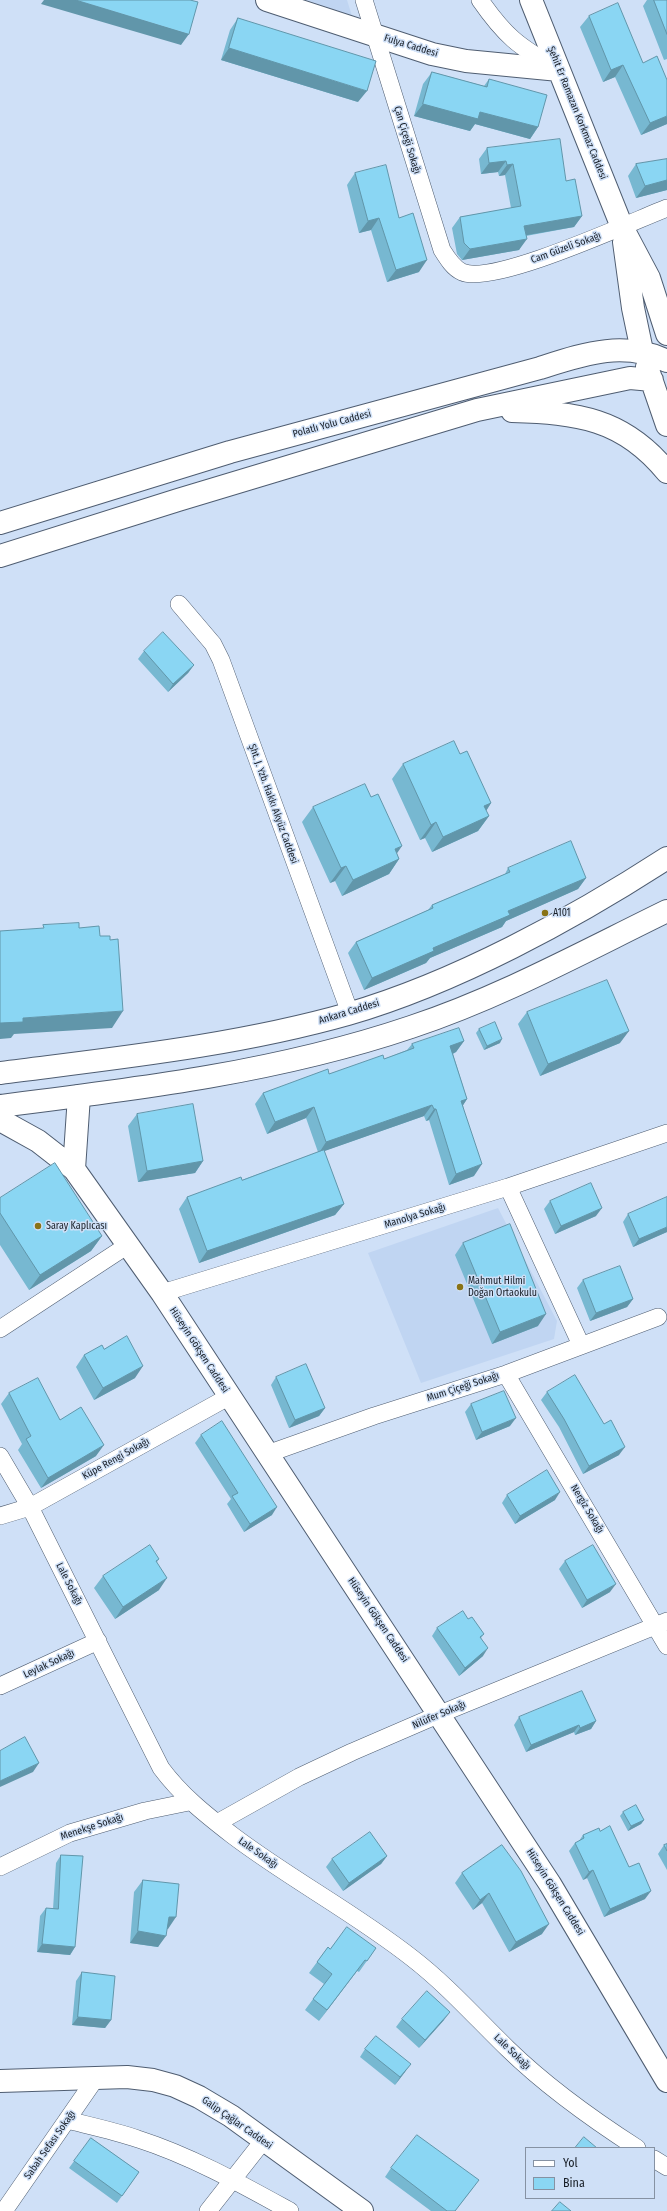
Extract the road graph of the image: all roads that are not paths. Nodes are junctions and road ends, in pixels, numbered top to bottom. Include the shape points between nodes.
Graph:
1 (267, 0) edge
2 (364, 0) edge
3 (480, 0) edge
4 (536, 1) edge
5 (375, 35) junction
6 (559, 70) junction
7 (667, 208) edge
8 (622, 226) junction
9 (462, 272) joint
10 (667, 334) edge
11 (642, 351) junction
12 (667, 360) edge
13 (652, 380) junction
14 (477, 410) junction
15 (667, 425) edge
16 (667, 472) edge
17 (0, 523) edge
18 (0, 556) edge
19 (179, 604) dead end
20 (667, 858) edge
21 (663, 916) edge
22 (350, 1013) junction
23 (0, 1073) edge
24 (79, 1096) junction
25 (0, 1106) edge
26 (0, 1120) edge
27 (665, 1138) edge
28 (74, 1169) junction
29 (508, 1187) junction
30 (128, 1245) junction
31 (162, 1293) junction
32 (658, 1317) dead end
33 (0, 1329) edge
34 (581, 1345) junction
35 (506, 1374) junction
36 (230, 1396) junction
37 (267, 1454) junction
38 (0, 1456) edge
39 (30, 1507) junction
40 (0, 1516) edge
41 (661, 1623) edge
42 (98, 1641) junction
43 (667, 1646) edge
44 (0, 1686) edge
45 (440, 1714) junction
46 (189, 1802) junction
47 (217, 1823) junction
48 (0, 1867) edge
49 (96, 2078) junction
50 (0, 2081) edge
51 (667, 2081) edge
52 (67, 2120) junction
53 (264, 2141) junction
54 (635, 2147) edge
55 (655, 2160) edge
56 (667, 2167) edge
57 (232, 2179) junction
58 (4, 2211) edge
59 (208, 2211) edge
60 (290, 2211) edge
61 (362, 2211) edge

1 - 5 main road, Fulya Caddesi
2 - 5 street, Çan Çiçeği Sokağı
3 - 6 street via 500,29 522,49
4 - 6 main road, Şehit Er Ramazan Korkmaz Caddesi
5 - 6 main road, Fulya Caddesi via 432,54 466,61
5 - 9 street, Çan Çiçeği Sokağı via 442,250 449,262
6 - 8 main road, Şehit Er Ramazan Korkmaz Caddesi
7 - 8 street, Cam Güzeli Sokağı
8 - 9 street, Cam Güzeli Sokağı via 531,261 476,274
8 - 10 main road, Şehit Er Ramazan Korkmaz Caddesi via 649,278
8 - 11 main road, Şehit Er Ramazan Korkmaz Caddesi via 633,308
11 - 12 main road, Polatlı Yolu Caddesi
11 - 13 main road, Şehit Er Ramazan Korkmaz Caddesi
11 - 17 main road, Polatlı Yolu Caddesi via 613,350 579,355 533,370 230,452
13 - 14 main road via 630,378
13 - 15 main road, Şehit Er Ramazan Korkmaz Caddesi
14 - 16 main road via 553,413 598,421 636,442
14 - 18 main road
19 - 22 street, Şht. J. Yzb. Hakkı Akyüz Caddesi via 209,638 221,660
20 - 22 main road, Ankara Caddesi via 598,900 481,962 420,988
21 - 24 main road via 461,1009 360,1044 214,1076
22 - 23 main road, Ankara Caddesi via 273,1032 134,1056
24 - 25 main road
24 - 28 main road
26 - 28 main road, Hüseyin Gökşen Caddesi via 38,1141
27 - 29 street, Manolya Sokağı
28 - 30 main road, Hüseyin Gökşen Caddesi
29 - 31 street, Manolya Sokağı
29 - 34 street
30 - 31 main road, Hüseyin Gökşen Caddesi
30 - 33 street
31 - 36 main road, Hüseyin Gökşen Caddesi
32 - 34 street, Mum Çiçeği Sokağı
34 - 35 street, Mum Çiçeği Sokağı
35 - 37 street, Mum Çiçeği Sokağı via 338,1428
35 - 41 street, Nergiz Sokağı
36 - 37 main road, Hüseyin Gökşen Caddesi
36 - 39 street, Küpe Rengi Sokağı
37 - 45 main road, Hüseyin Gökşen Caddesi
38 - 39 street, Lale Sokağı
39 - 40 street, Küpe Rengi Sokağı
39 - 42 street, Lale Sokağı
41 - 43 street, Nergiz Sokağı
41 - 45 street, Nilüfer Sokağı
42 - 44 street, Leylak Sokağı
42 - 46 street, Lale Sokağı via 161,1768
45 - 47 street, Nilüfer Sokağı via 299,1777
45 - 51 main road, Hüseyin Gökşen Caddesi via 550,1884
46 - 47 street, Lale Sokağı
46 - 48 street, Menekşe Sokağı via 145,1811 70,1833
47 - 54 street, Lale Sokağı via 252,1850 411,1957 440,1981 508,2050 538,2076
49 - 50 main road, Galip Çağlar Caddesi
49 - 52 street, Sabah Sefası Sokağı
49 - 53 main road, Galip Çağlar Caddesi via 127,2077 175,2086 206,2101
52 - 57 street via 139,2139
52 - 58 street, Sabah Sefası Sokağı
53 - 57 street
53 - 61 main road, Galip Çağlar Caddesi
55 - 56 street
57 - 59 street
57 - 60 street

